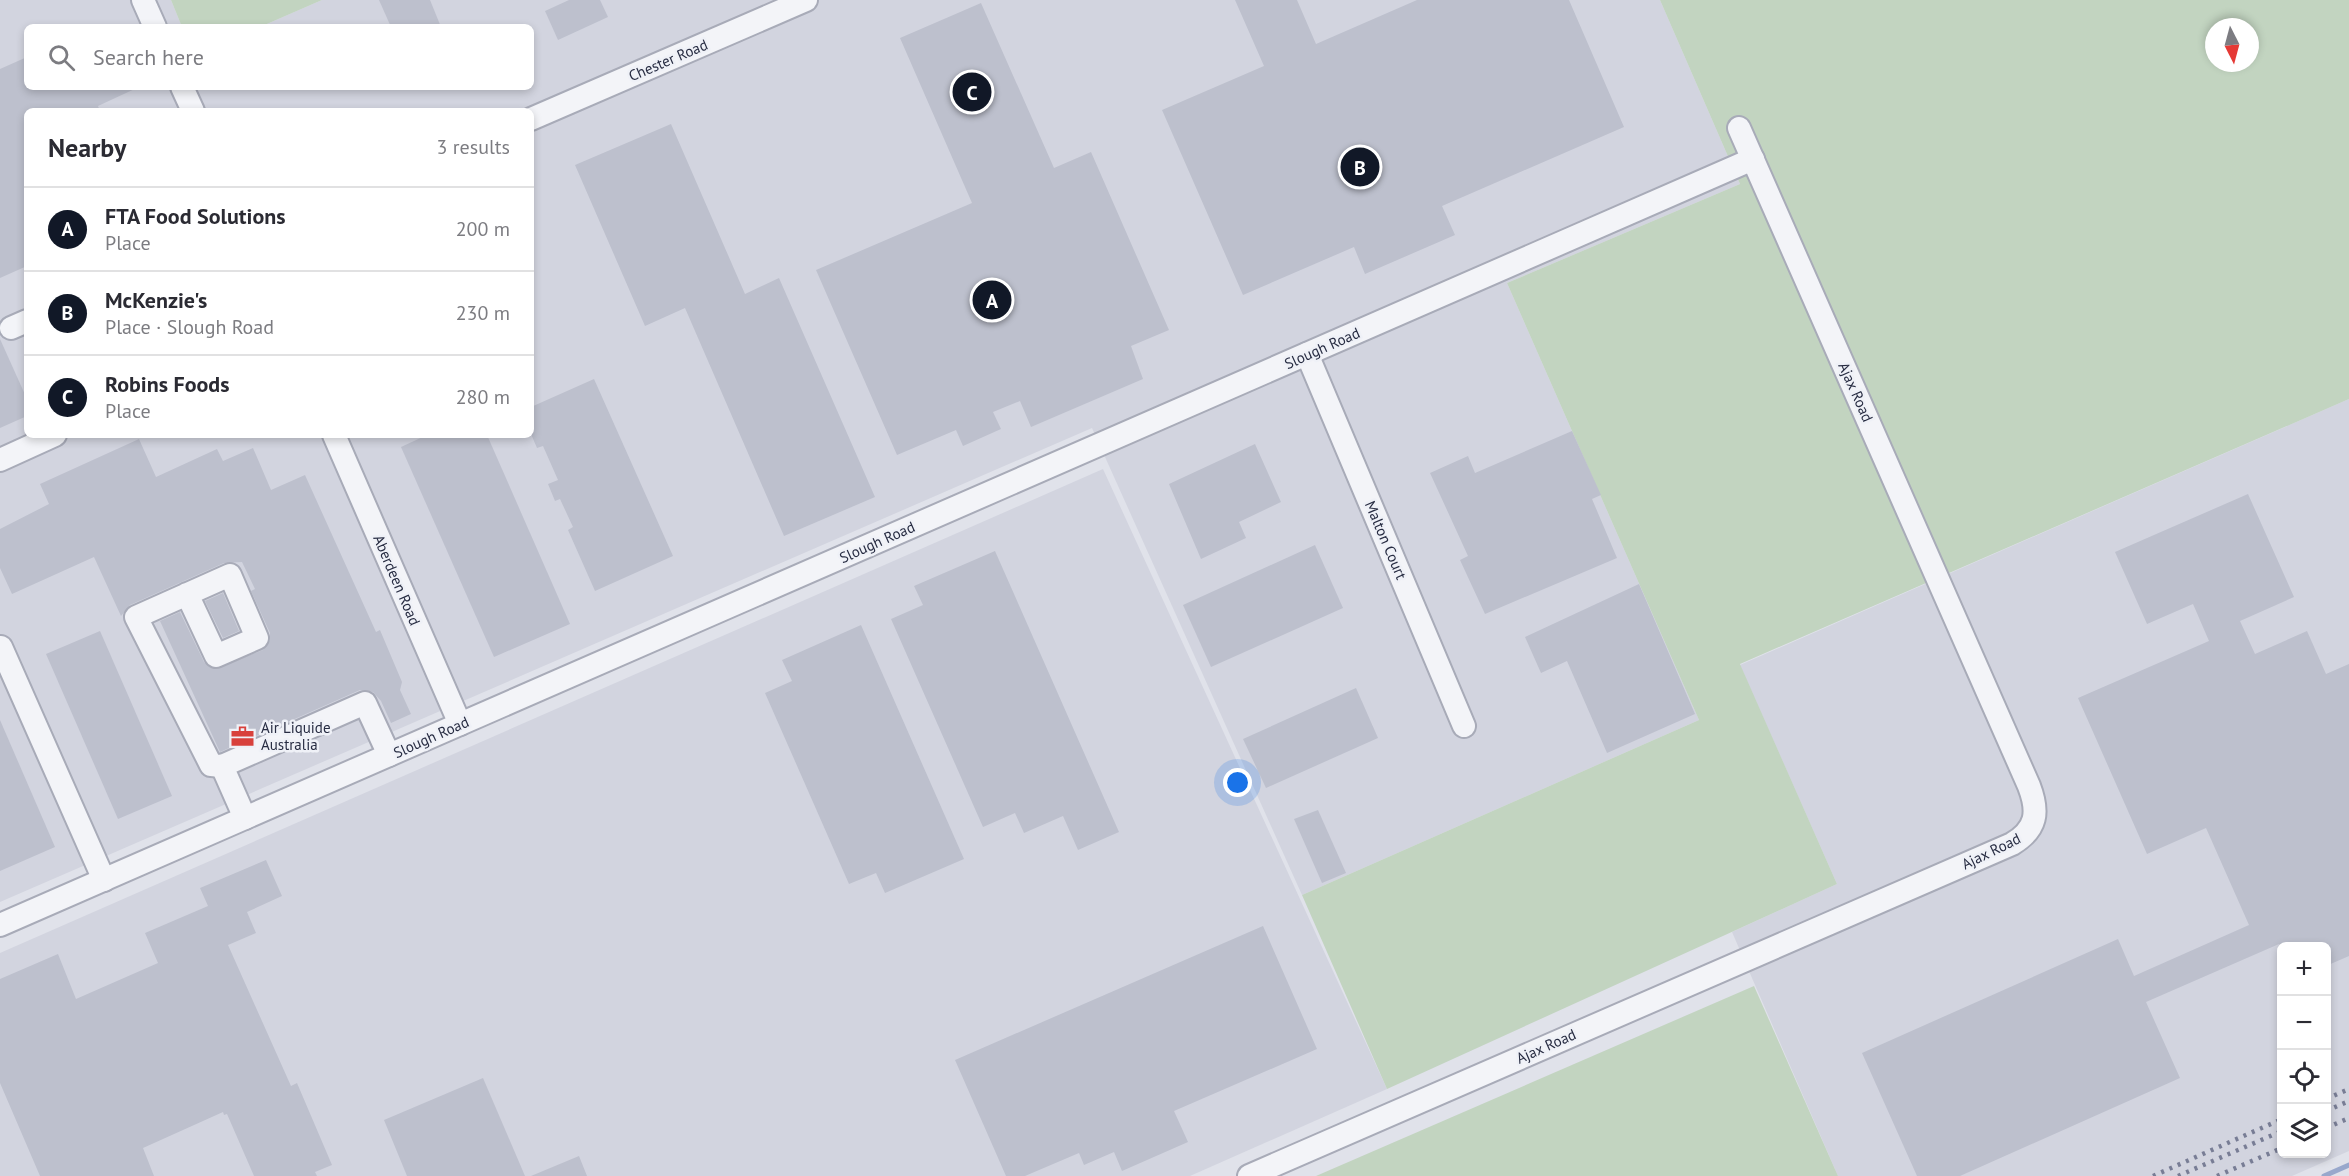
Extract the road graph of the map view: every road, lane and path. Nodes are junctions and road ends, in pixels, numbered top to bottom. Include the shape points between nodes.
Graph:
1 (143, 0) edge
2 (806, 0) edge
3 (154, 24) edge
4 (183, 90) edge
5 (192, 108) edge
6 (534, 118) edge
7 (1739, 128) dead end
8 (1753, 159) junction
9 (1307, 354) junction
10 (48, 438) edge
11 (335, 438) edge
12 (0, 460) edge
13 (187, 594) dead end
14 (2, 646) edge
15 (460, 724) junction
16 (1464, 726) dead end
17 (389, 755) junction
18 (222, 766) junction
19 (245, 818) junction
20 (104, 880) junction
21 (0, 925) edge
22 (1250, 1176) edge

1 - 3 street
2 - 6 street, Chester Road
4 - 5 street
7 - 8 street, Ajax Road
8 - 9 street, Slough Road
8 - 22 street, Ajax Road via 2029,786 2036,810 2033,826 2012,844
9 - 15 street, Slough Road
9 - 16 street, Malton Court
10 - 12 street
11 - 15 street, Aberdeen Road
13 - 18 street via 136,617 211,765
14 - 20 street
15 - 17 street, Slough Road
17 - 18 street via 366,703
17 - 19 street, Slough Road
18 - 19 street
19 - 20 street, Slough Road
20 - 21 street, Slough Road

